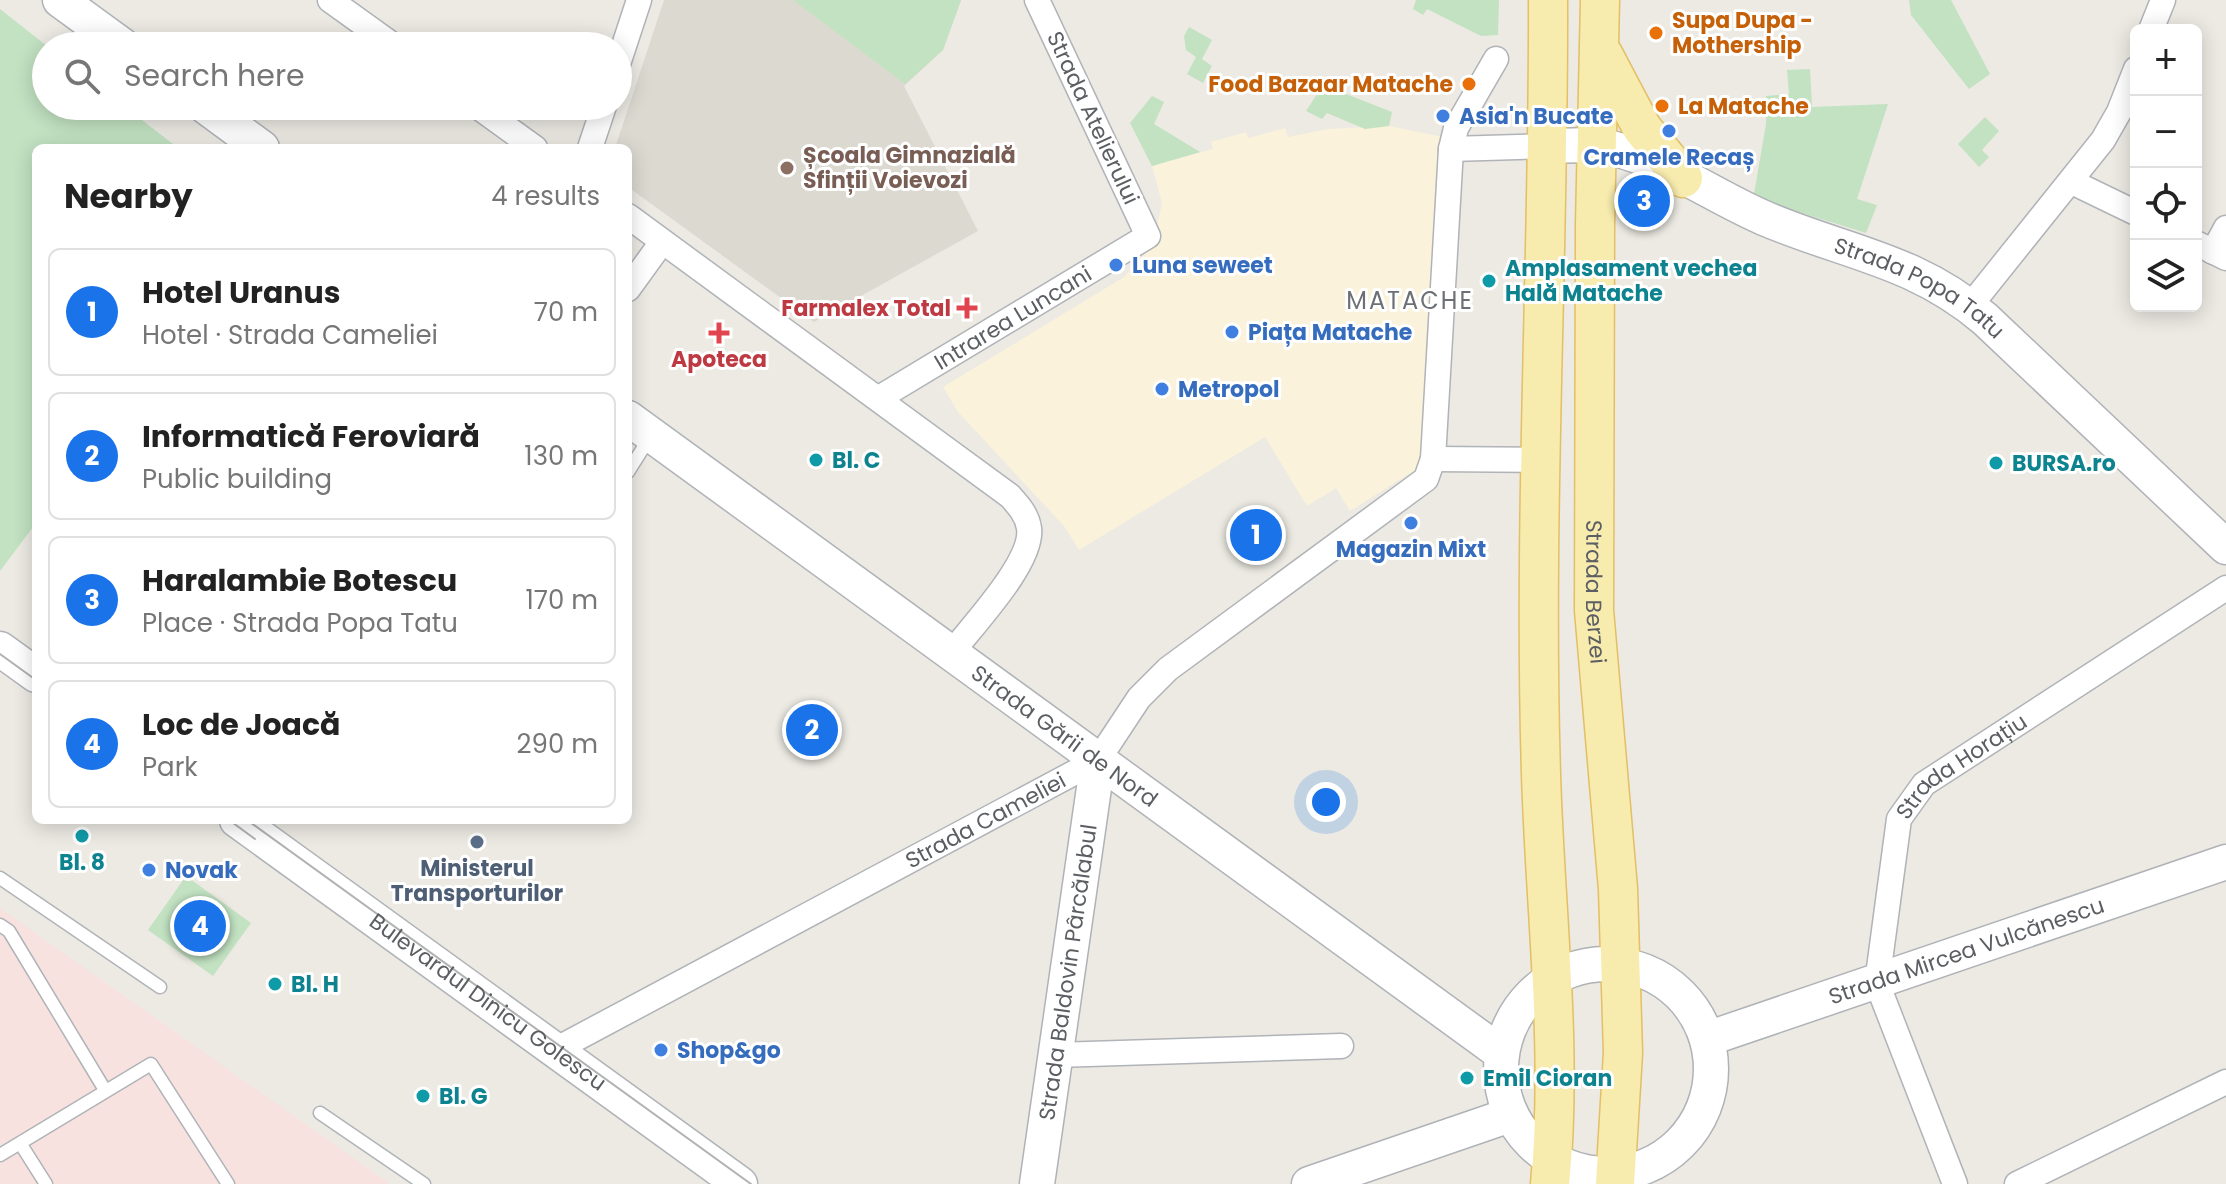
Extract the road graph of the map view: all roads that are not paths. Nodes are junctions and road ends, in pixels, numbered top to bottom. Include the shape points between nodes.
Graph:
1 (60, 0) edge
2 (330, 0) edge
3 (639, 0) edge
4 (1037, 0) edge
5 (1548, 0) edge
6 (1600, 0) edge
7 (2163, 0) edge
8 (2153, 24) edge
9 (104, 32) edge
10 (375, 32) edge
11 (628, 32) edge
12 (1600, 48) junction
13 (1496, 59) dead end
14 (2130, 83) edge
15 (224, 120) edge
16 (496, 120) edge
17 (599, 120) edge
18 (257, 144) edge
19 (529, 144) edge
20 (591, 144) edge
21 (1547, 146) junction
22 (1598, 146) junction
23 (1451, 149) junction
24 (1683, 178) junction
25 (2072, 182) junction
26 (2130, 210) edge
27 (632, 219) edge
28 (2226, 228) edge
29 (1148, 236) joint
30 (662, 242) junction
31 (2212, 251) edge
32 (632, 283) edge
33 (1970, 306) junction
34 (879, 398) junction
35 (640, 426) edge
36 (632, 457) edge
37 (1433, 459) junction
38 (1542, 460) junction
39 (2226, 547) edge
40 (2226, 588) edge
41 (0, 649) edge
42 (953, 651) junction
43 (32, 672) edge
44 (1098, 760) junction
45 (243, 824) edge
46 (2226, 862) edge
47 (0, 878) edge
48 (0, 925) edge
49 (1620, 963) junction
50 (1552, 978) junction
51 (1877, 983) junction
52 (160, 987) dead end
53 (1707, 1039) junction
54 (1341, 1046) dead end
55 (555, 1050) junction
56 (1501, 1053) junction
57 (1056, 1055) junction
58 (2226, 1082) edge
59 (105, 1090) junction
60 (320, 1113) dead end
61 (1510, 1115) junction
62 (20, 1143) junction
63 (0, 1155) edge
64 (1551, 1172) edge
65 (1616, 1179) edge
66 (46, 1184) edge
67 (228, 1184) edge
68 (424, 1184) edge
69 (740, 1184) edge
70 (1037, 1184) edge
71 (1309, 1184) edge
72 (1955, 1184) edge
73 (2017, 1184) edge

1 - 9 street
2 - 10 street
3 - 11 street
4 - 29 street, Strada Atelierului
5 - 21 main road
6 - 12 main road, Strada Berzei
7 - 8 street
12 - 22 main road, Strada Berzei
12 - 24 main road via 1642,128
13 - 23 street via 1456,128
14 - 25 street via 2113,124
15 - 18 street
16 - 19 street
17 - 20 street
21 - 22 street, Strada Popa Tatu
21 - 23 street
21 - 38 main road
22 - 24 street, Strada Popa Tatu via 1625,151
22 - 49 main road, Strada Berzei via 1594,610
23 - 37 street
24 - 33 street, Strada Popa Tatu via 1777,223 1921,274
25 - 26 street
25 - 33 street
27 - 30 street
28 - 31 street
29 - 34 street, Intrarea Luncani
30 - 32 street
30 - 34 street
33 - 39 street, Strada Popa Tatu
34 - 42 street via 1010,496 1028,522 1028,545 1018,565
35 - 36 lane
35 - 42 street, Strada Gării de Nord
37 - 38 street
37 - 44 street, Strada Cameliei via 1432,470 1416,487 1154,681
38 - 50 main road via 1541,774
40 - 51 street, Strada Horațiu via 1924,784 1899,819 1893,843
41 - 43 street
42 - 44 street, Strada Gării de Nord
44 - 55 street, Strada Cameliei
44 - 56 street, Strada Gării de Nord
44 - 57 street, Strada Baldovin Pârcălabul
45 - 55 street, Bulevardul Dinicu Golescu
46 - 51 street, Strada Mircea Vulcănescu
47 - 52 lane
48 - 59 lane via 9,931
49 - 50 street via 1584,965
49 - 53 street via 1672,986 1694,1010
49 - 65 main road, Strada Berzei via 1623,1053
50 - 56 street via 1527,997 1510,1023
50 - 64 main road via 1556,1061
51 - 53 street, Strada Mircea Vulcănescu
51 - 72 street, Strada Horațiu
53 - 65 street via 1712,1070 1707,1101 1693,1129 1671,1152
54 - 57 street
55 - 69 street, Bulevardul Dinicu Golescu
56 - 61 street via 1500,1085
57 - 70 street, Strada Baldovin Pârcălabul
58 - 73 street
59 - 62 lane
59 - 67 lane via 151,1064
60 - 68 lane
61 - 64 street
61 - 71 street
62 - 63 lane
62 - 66 lane
64 - 65 street

